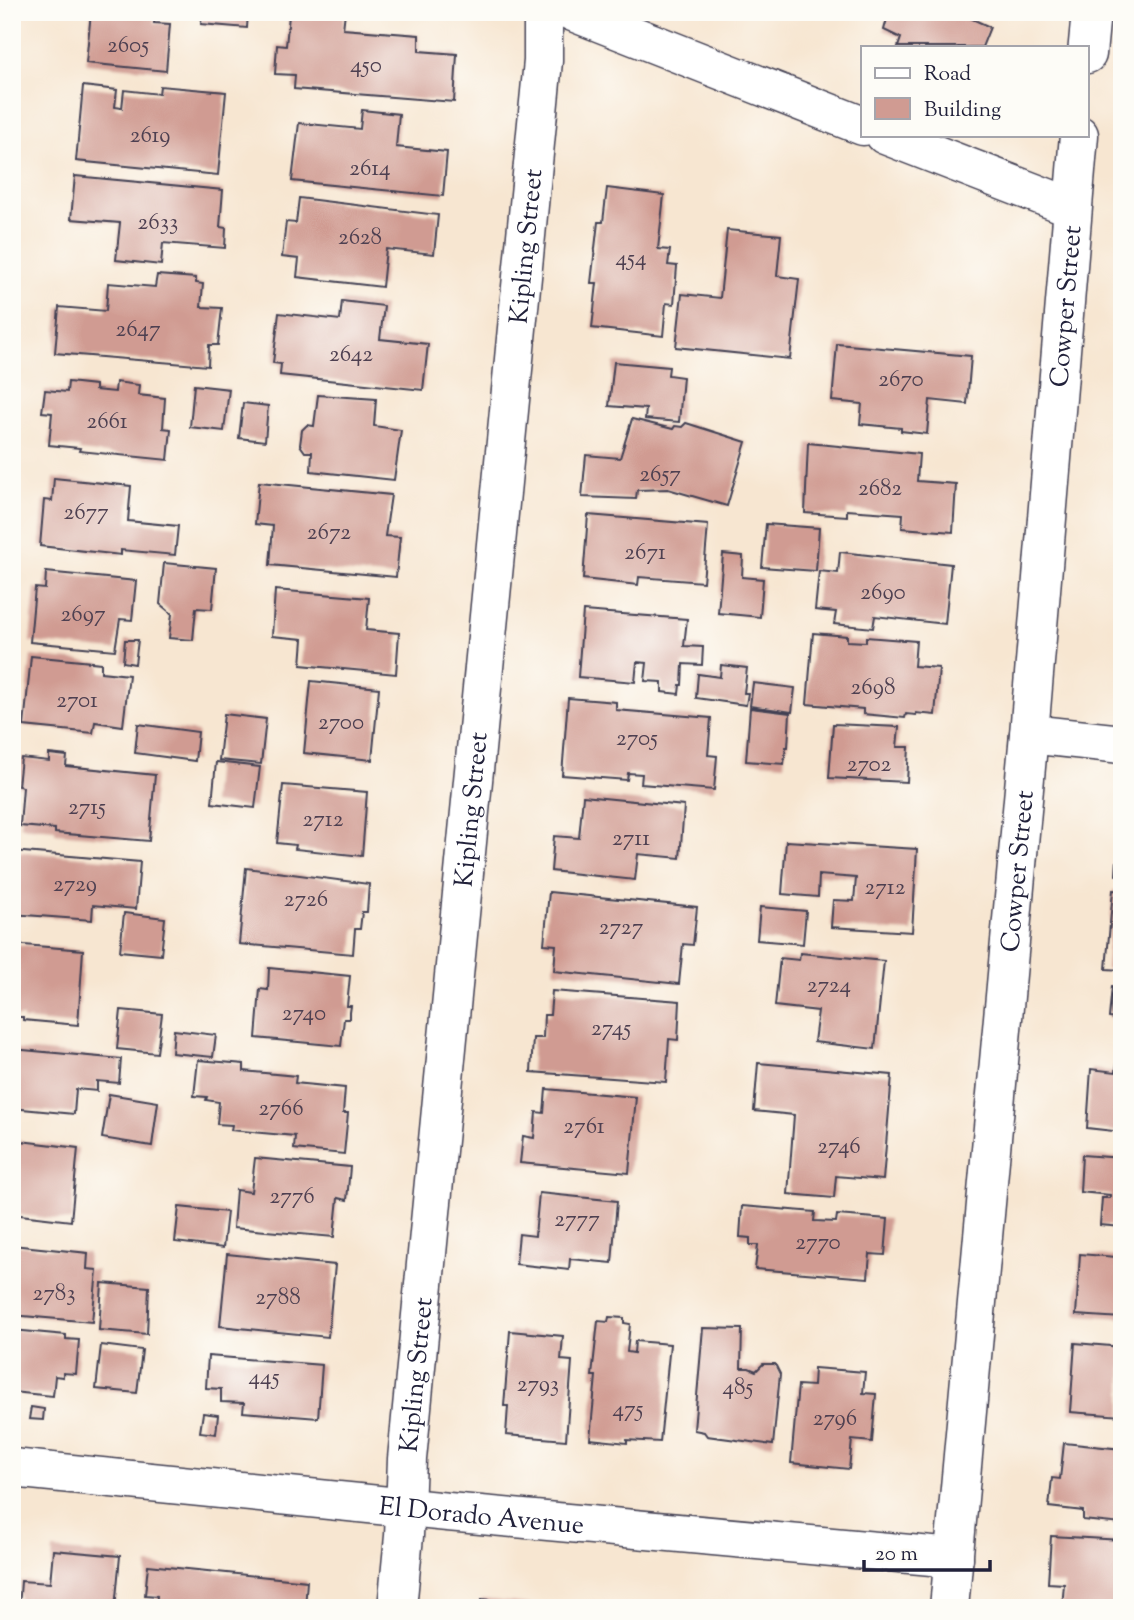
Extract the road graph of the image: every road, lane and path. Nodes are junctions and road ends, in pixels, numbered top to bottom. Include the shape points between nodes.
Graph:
1 (544, 12) edge
2 (573, 12) edge
3 (1091, 12) edge
4 (1088, 46) edge
5 (861, 125) edge
6 (888, 136) edge
7 (1079, 136) edge
8 (1071, 207) junction
9 (1029, 734) junction
10 (1122, 744) edge
11 (12, 1468) edge
12 (405, 1507) junction
13 (954, 1558) junction
14 (397, 1608) edge
15 (949, 1608) edge

1 - 12 street, Kipling Street via 543,61
2 - 5 street
3 - 4 street
6 - 8 street
7 - 8 street, Cowper Street
8 - 9 street, Cowper Street
9 - 10 street
9 - 13 street, Cowper Street
11 - 12 street, El Dorado Avenue
12 - 13 street, El Dorado Avenue
12 - 14 street, Kipling Street
13 - 15 street, Cowper Street

